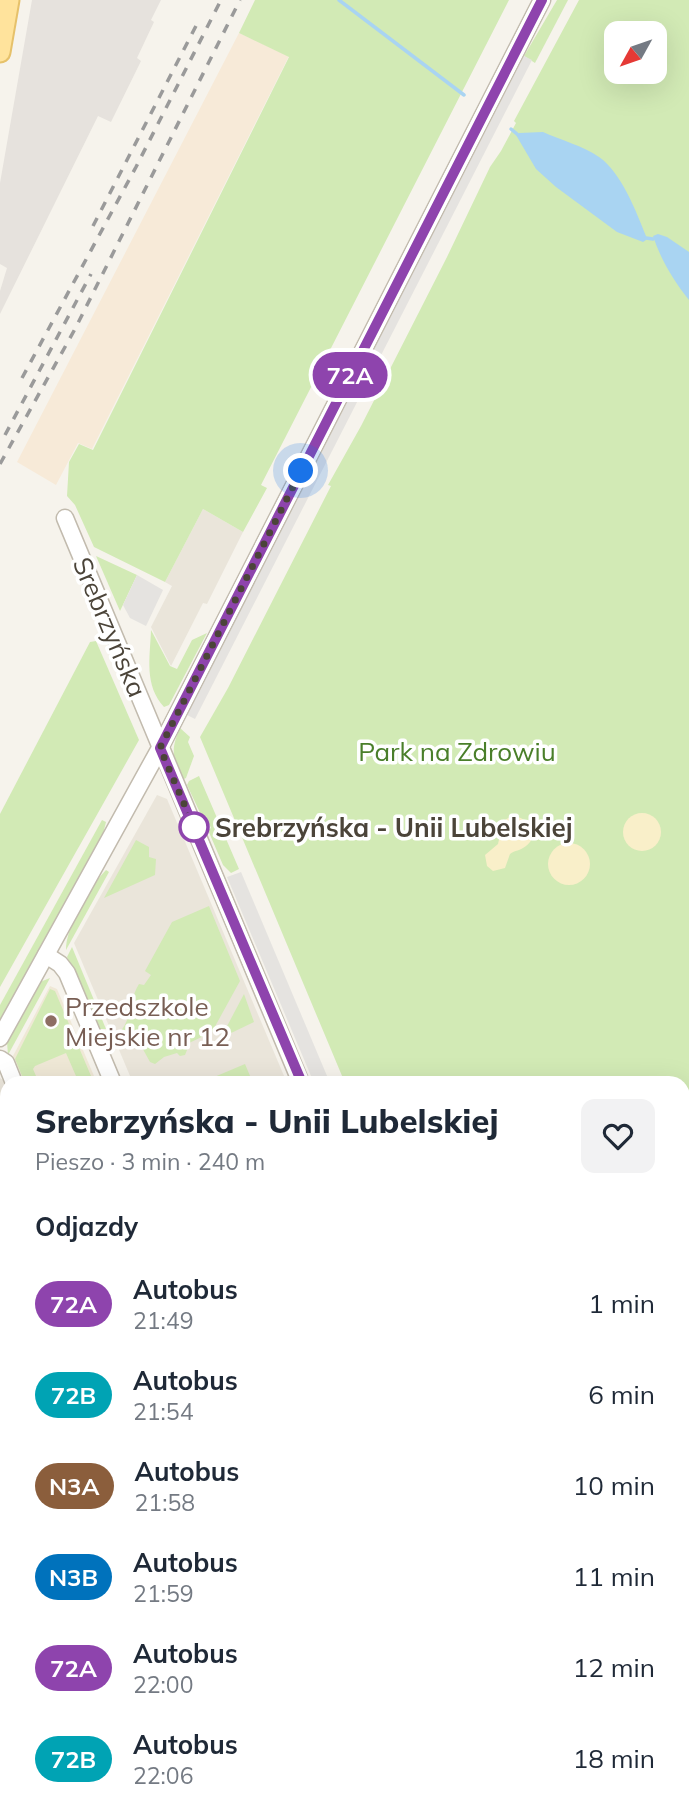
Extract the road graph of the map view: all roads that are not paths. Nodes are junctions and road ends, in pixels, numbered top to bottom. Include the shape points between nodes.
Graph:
1 (9, 0) edge
2 (542, 0) edge
3 (0, 52) edge
4 (65, 518) dead end
5 (160, 748) junction
6 (46, 955) junction
7 (0, 1038) edge
8 (0, 1059) edge
9 (11, 1076) edge
10 (110, 1076) edge
11 (299, 1076) edge

1 - 3 main road
2 - 5 street
4 - 5 street, Srebrzyńska
5 - 6 street
5 - 11 street, Srebrzyńska
6 - 7 street
6 - 10 street via 67,974
8 - 9 street

